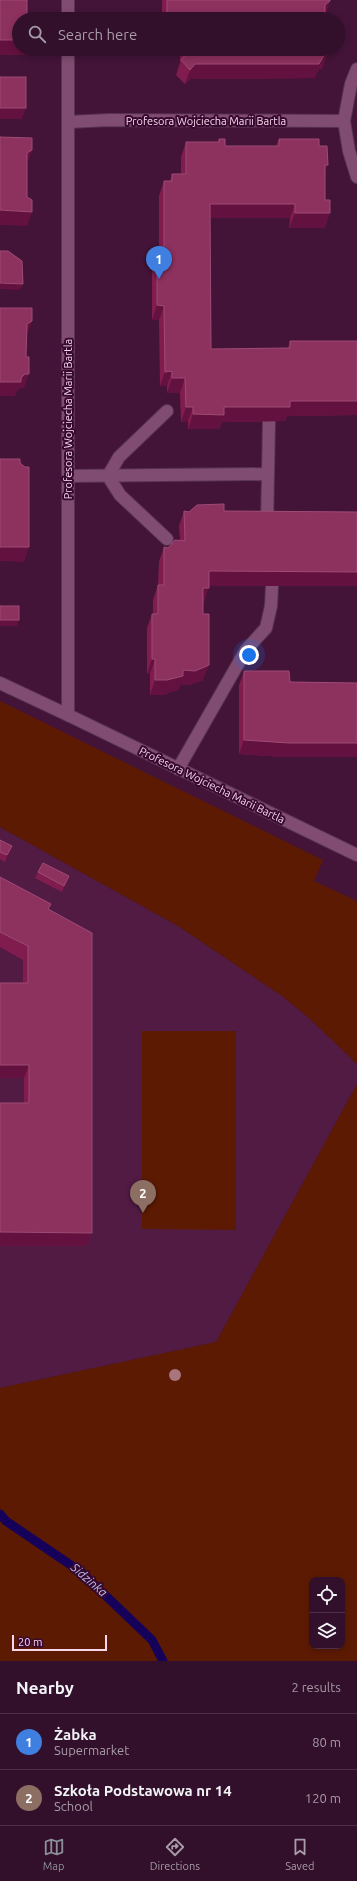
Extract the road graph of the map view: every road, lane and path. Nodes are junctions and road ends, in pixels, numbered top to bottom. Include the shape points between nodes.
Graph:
1 (68, 0) edge
2 (68, 12) edge
3 (68, 56) edge
4 (357, 69) edge
5 (68, 122) junction
6 (344, 122) junction
7 (357, 177) edge
8 (167, 411) dead end
9 (269, 421) edge
10 (268, 474) junction
11 (68, 476) junction
12 (108, 476) junction
13 (267, 526) edge
14 (167, 539) dead end
15 (272, 586) edge
16 (0, 683) edge
17 (68, 716) junction
18 (178, 769) junction
19 (357, 855) edge

1 - 2 street
3 - 5 street, Profesora Wojciecha Marii Bartla
4 - 6 street via 351,84
5 - 6 street, Profesora Wojciecha Marii Bartla
5 - 11 street, Profesora Wojciecha Marii Bartla
6 - 7 street
8 - 12 street via 119,457
9 - 10 street
10 - 12 street
10 - 13 street
11 - 12 street
11 - 17 street, Profesora Wojciecha Marii Bartla
12 - 14 street via 120,495
15 - 18 street via 266,628 246,650
16 - 17 street, Profesora Wojciecha Marii Bartla
17 - 18 street, Profesora Wojciecha Marii Bartla
18 - 19 street, Profesora Wojciecha Marii Bartla

